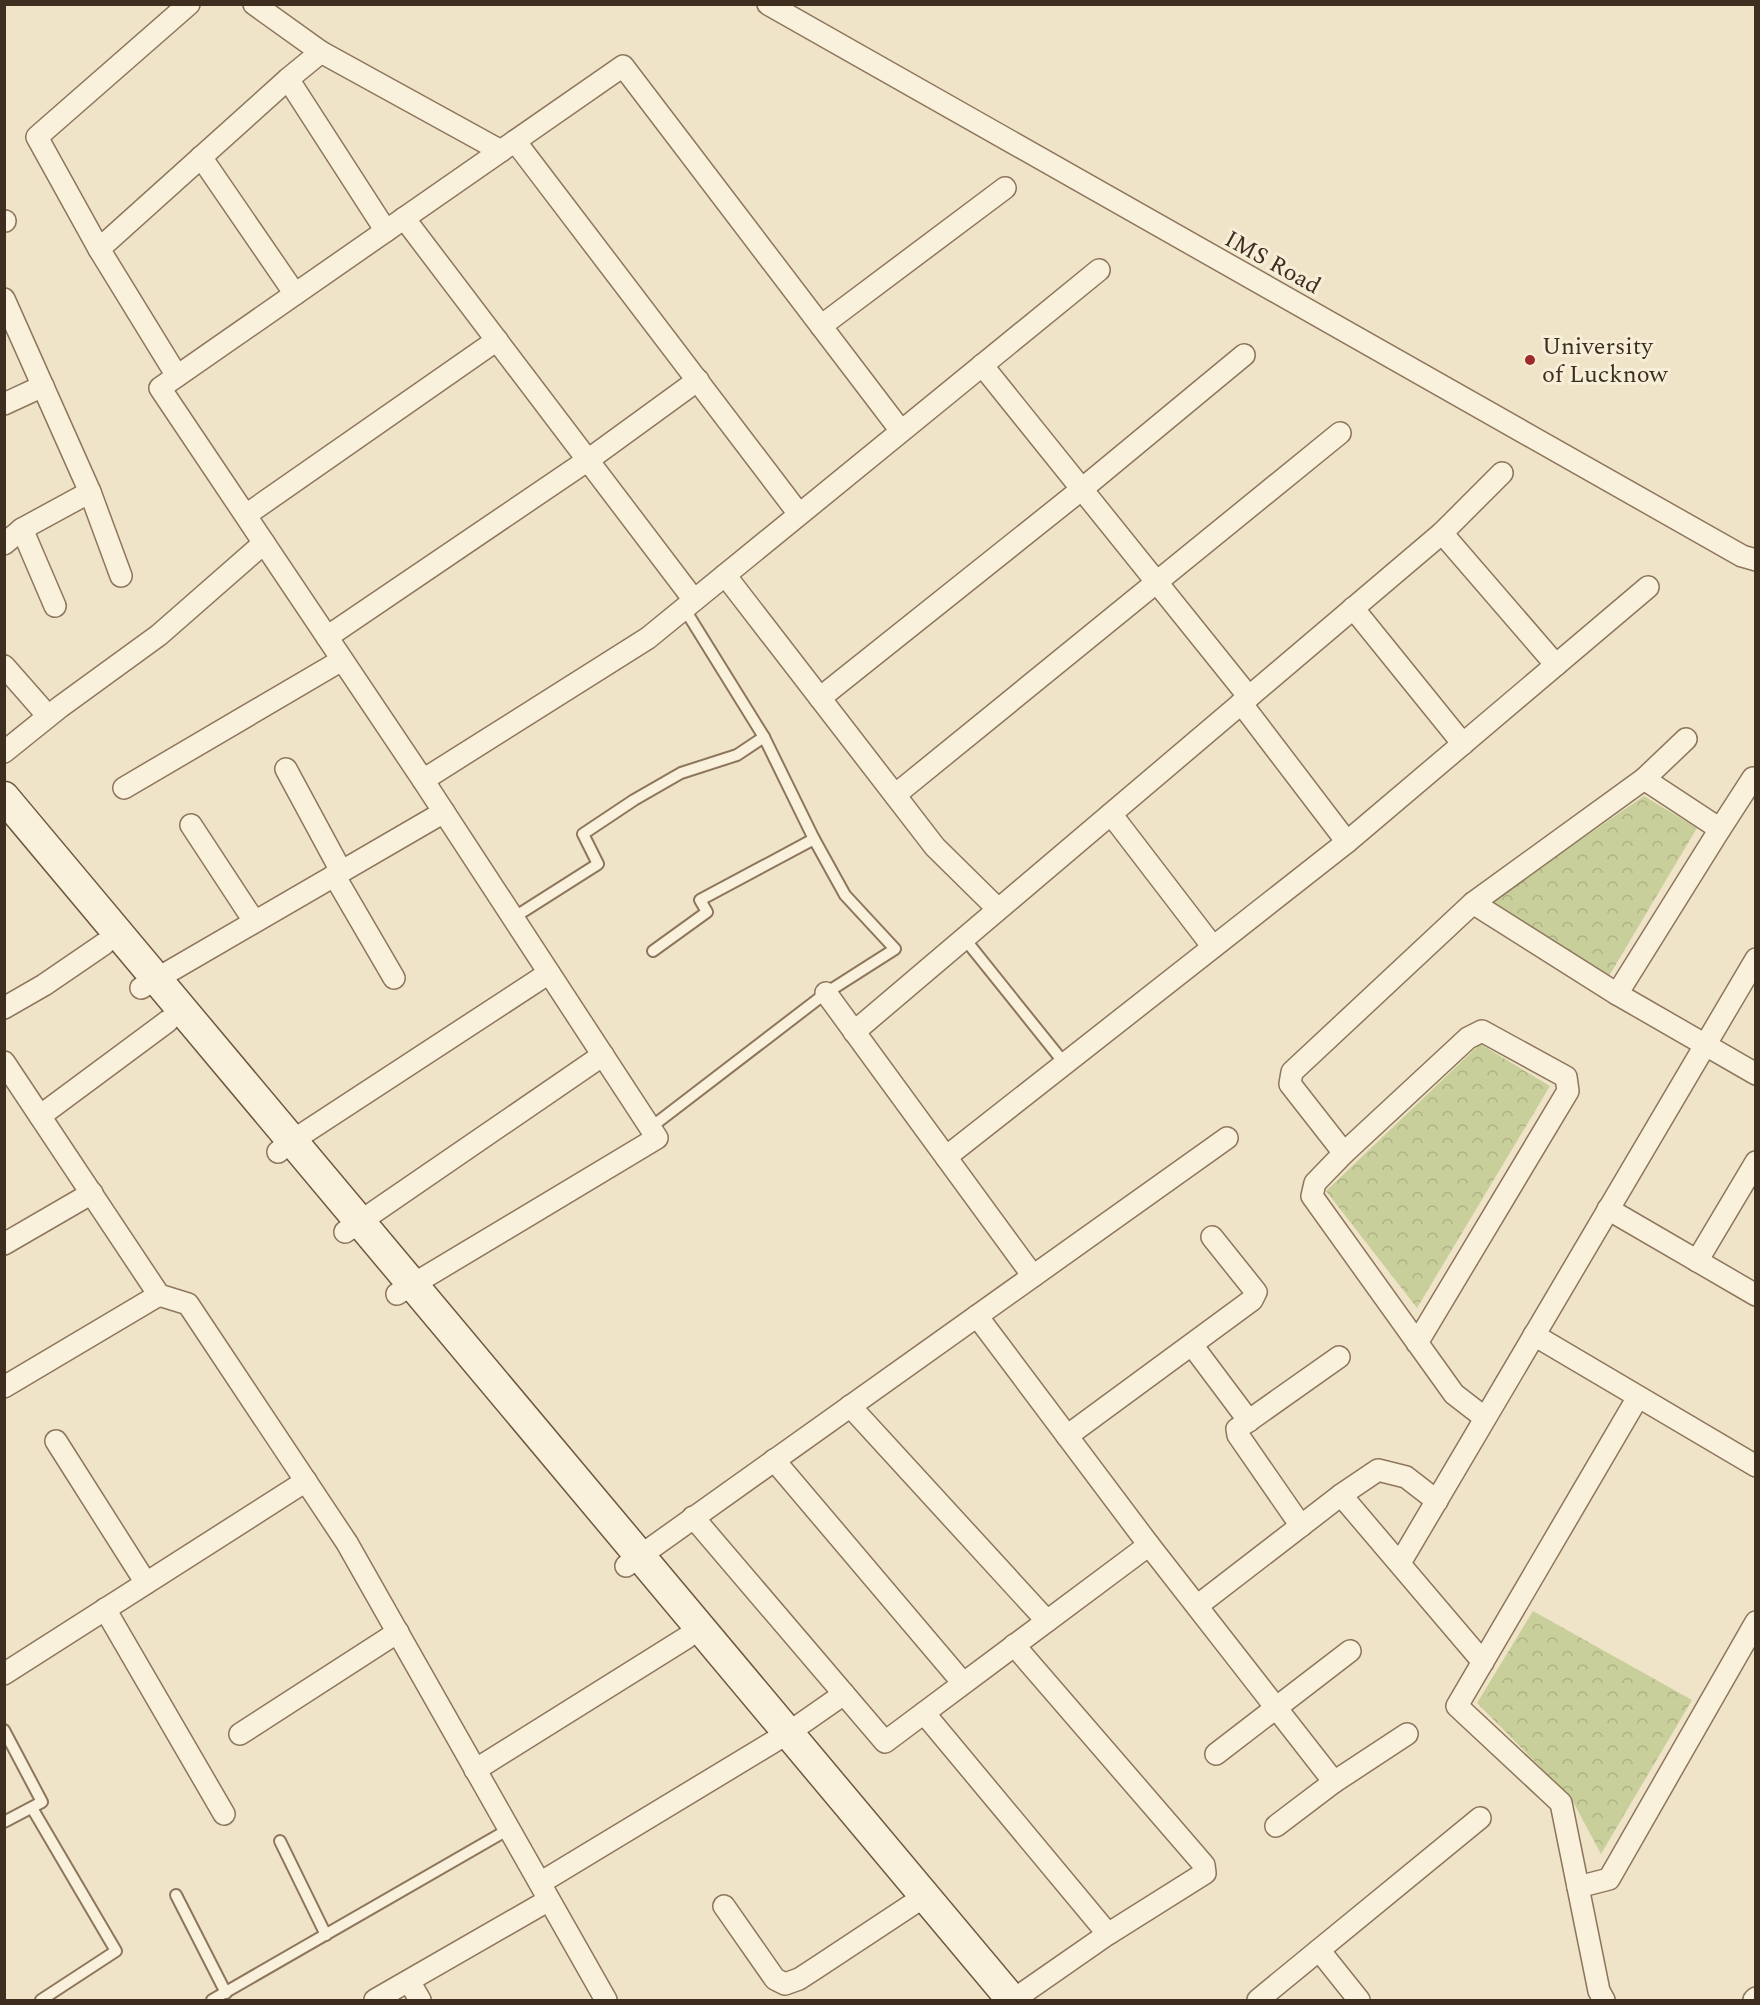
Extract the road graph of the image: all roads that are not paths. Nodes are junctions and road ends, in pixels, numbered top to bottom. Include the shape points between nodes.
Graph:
1 (189, 4) edge
2 (254, 4) edge
3 (768, 4) edge
4 (321, 52) junction
5 (288, 79) junction
6 (508, 146) junction
7 (201, 157) junction
8 (1005, 188) dead end
9 (404, 218) junction
10 (386, 231) junction
11 (99, 249) junction
12 (1099, 270) dead end
13 (295, 294) junction
14 (4, 299) edge
15 (821, 326) junction
16 (497, 340) junction
17 (1244, 354) dead end
18 (982, 365) junction
19 (177, 376) junction
20 (698, 380) junction
21 (43, 386) junction
22 (4, 404) edge
23 (901, 431) junction
24 (1340, 433) dead end
25 (588, 460) junction
26 (1502, 473) dead end
27 (1082, 489) junction
28 (90, 492) junction
29 (800, 514) junction
30 (246, 515) junction
31 (22, 529) junction
32 (1442, 533) junction
33 (264, 543) junction
34 (4, 544) edge
35 (1755, 560) edge
36 (725, 575) junction
37 (121, 576) dead end
38 (1157, 582) junction
39 (1648, 587) dead end
40 (689, 604) junction
41 (55, 606) dead end
42 (1353, 608) junction
43 (327, 637) junction
44 (342, 660) junction
45 (1556, 665) junction
46 (4, 666) edge
47 (820, 698) junction
48 (1245, 700) junction
49 (48, 717) junction
50 (764, 738) junction
51 (1686, 739) dead end
52 (1463, 744) junction
53 (4, 752) edge
54 (286, 769) dead end
55 (1753, 778) dead end
56 (1644, 779) junction
57 (423, 780) junction
58 (124, 788) dead end
59 (895, 795) junction
60 (4, 797) edge
61 (444, 812) junction
62 (1111, 814) junction
63 (191, 825) dead end
64 (4, 826) edge
65 (1720, 830) junction
66 (814, 839) junction
67 (1347, 842) junction
68 (338, 873) junction
69 (1473, 903) junction
70 (998, 909) junction
71 (513, 918) junction
72 (254, 921) junction
73 (964, 938) junction
74 (104, 944) junction
75 (1213, 947) junction
76 (653, 951) dead end
77 (1755, 959) edge
78 (549, 973) junction
79 (394, 978) dead end
80 (148, 983) junction
81 (826, 993) junction
82 (1617, 994) junction
83 (4, 1008) edge
84 (168, 1021) junction
85 (854, 1032) junction
86 (1705, 1045) junction
87 (603, 1055) junction
88 (1065, 1064) junction
89 (6, 1068) edge
90 (1755, 1074) edge
91 (40, 1116) junction
92 (650, 1128) junction
93 (1227, 1138) dead end
94 (285, 1147) junction
95 (1344, 1153) junction
96 (946, 1157) junction
97 (1755, 1162) edge
98 (92, 1194) junction
99 (1608, 1209) junction
100 (353, 1227) junction
101 (1212, 1237) dead end
102 (4, 1245) edge
103 (1698, 1261) junction
104 (1033, 1276) junction
105 (404, 1289) junction
106 (159, 1295) junction
107 (1755, 1295) edge
108 (977, 1316) junction
109 (1534, 1335) junction
110 (1417, 1342) junction
111 (1192, 1345) junction
112 (1339, 1357) dead end
113 (4, 1387) edge
114 (1638, 1396) junction
115 (850, 1406) junction
116 (1485, 1418) junction
117 (1249, 1421) junction
118 (1067, 1436) junction
119 (56, 1441) dead end
120 (774, 1460) junction
121 (1755, 1466) edge
122 (306, 1481) junction
123 (1341, 1495) junction
124 (1437, 1500) junction
125 (693, 1517) junction
126 (1301, 1526) junction
127 (1149, 1545) junction
128 (633, 1561) junction
129 (1400, 1563) junction
130 (146, 1583) junction
131 (1197, 1606) junction
132 (105, 1609) junction
133 (1047, 1621) junction
134 (1755, 1622) edge
135 (398, 1632) junction
136 (693, 1632) junction
137 (1014, 1646) junction
138 (1350, 1651) dead end
139 (1483, 1662) junction
140 (6, 1670) edge
141 (963, 1683) junction
142 (844, 1694) junction
143 (1276, 1707) junction
144 (924, 1713) junction
145 (4, 1730) edge
146 (240, 1734) dead end
147 (1407, 1734) dead end
148 (781, 1737) junction
149 (1215, 1755) dead end
150 (476, 1770) junction
151 (1335, 1782) junction
152 (32, 1808) junction
153 (224, 1814) dead end
154 (1480, 1818) dead end
155 (4, 1822) edge
156 (1276, 1826) dead end
157 (509, 1829) junction
158 (280, 1841) dead end
159 (1578, 1887) junction
160 (544, 1892) junction
161 (176, 1895) dead end
162 (918, 1901) junction
163 (724, 1906) dead end
164 (1108, 1934) junction
165 (326, 1935) junction
166 (1319, 1950) junction
167 (409, 1981) junction
168 (226, 1993) junction
169 (40, 2001) edge
170 (212, 2001) edge
171 (375, 2001) edge
172 (420, 2001) edge
173 (606, 2001) edge
174 (990, 2001) edge
175 (1013, 2001) edge
176 (1258, 2001) edge
177 (1359, 2001) edge
178 (1604, 2001) edge

1 - 11 street via 37,137
2 - 4 street
3 - 35 street, IMS Road
4 - 5 street
4 - 6 street
5 - 7 street
5 - 10 street
6 - 9 street
6 - 15 street via 623,66
6 - 20 street
7 - 11 street
7 - 13 street
8 - 15 street
9 - 10 street
9 - 16 street
10 - 13 street
11 - 19 street
12 - 18 street
13 - 19 street
14 - 21 street
15 - 23 street
16 - 25 street
16 - 30 street
17 - 27 street
18 - 23 street
18 - 27 street
19 - 30 street via 160,388
20 - 25 street
20 - 29 street
21 - 22 street
21 - 28 street
23 - 29 street
24 - 38 street
25 - 40 street
25 - 43 street
26 - 32 street
27 - 38 street
27 - 47 street
28 - 31 street
28 - 37 street
29 - 36 street
30 - 33 street
31 - 34 street
31 - 41 street
32 - 42 street
32 - 45 street
33 - 43 street
33 - 49 street via 159,635
36 - 40 street
36 - 47 street
38 - 48 street
38 - 59 street
39 - 45 street
40 - 50 lane
40 - 57 street via 648,638
42 - 48 street
42 - 52 street
43 - 44 street
44 - 57 street
44 - 58 street
45 - 52 street
46 - 49 street
47 - 59 street
48 - 62 street
48 - 67 street
49 - 53 street
50 - 66 lane
50 - 71 lane via 738,754 681,774 583,834 598,864
51 - 56 street
52 - 67 street
54 - 68 street
55 - 65 street
56 - 65 street
56 - 69 street
57 - 61 street
59 - 70 street via 935,847
60 - 80 street
61 - 68 street
61 - 71 street
62 - 70 street
62 - 75 street
63 - 72 street
64 - 74 street
65 - 82 street
66 - 76 lane via 700,900 707,912
66 - 81 lane via 845,895 895,949
67 - 75 street
68 - 72 street
68 - 79 street
69 - 82 street
69 - 95 street via 1292,1072 1290,1084
70 - 73 street
71 - 78 street
72 - 80 street
73 - 85 street
73 - 88 lane
74 - 80 street
74 - 83 street
75 - 88 street
77 - 86 street
78 - 87 street
78 - 94 street
80 - 84 street
80 - 94 street
81 - 85 street
81 - 92 lane
82 - 86 street
84 - 91 street
84 - 94 street
85 - 96 street
86 - 90 street
86 - 99 street
87 - 92 street
87 - 100 street
88 - 96 street
89 - 91 street
91 - 98 street
92 - 105 street via 657,1138
93 - 104 street
94 - 100 street
95 - 110 street via 1316,1184 1312,1196
95 - 110 street via 1468,1038 1482,1031 1566,1077 1568,1091
96 - 104 street
97 - 103 street
98 - 102 street
98 - 106 street
99 - 103 street
99 - 109 street
100 - 105 street
101 - 111 street via 1256,1292 1252,1300
103 - 107 street
104 - 108 street
105 - 128 street
106 - 113 street
106 - 122 street via 188,1304
108 - 115 street
108 - 118 street
109 - 114 street
109 - 116 street
110 - 116 street via 1454,1394
111 - 117 street
111 - 118 street
112 - 117 street
114 - 121 street
114 - 139 street
115 - 120 street
115 - 133 street
116 - 124 street
117 - 126 street via 1237,1429 1238,1435
118 - 127 street
119 - 130 street
120 - 125 street
120 - 141 street
122 - 130 street
122 - 135 street
123 - 124 street via 1378,1470 1406,1477
123 - 126 street
123 - 129 street
124 - 129 street
125 - 128 street
125 - 142 street
126 - 131 street
127 - 131 street
127 - 133 street
128 - 136 street
129 - 139 street
130 - 132 street
131 - 143 street
132 - 140 street
132 - 153 street
133 - 137 street
134 - 159 street via 1609,1879
135 - 146 street
135 - 150 street
136 - 148 street
136 - 150 street
137 - 141 street
137 - 164 street via 1204,1866 1205,1873
138 - 143 street
139 - 159 street via 1457,1706 1561,1803
141 - 144 street
142 - 144 street via 885,1742
142 - 148 street
143 - 149 street
143 - 151 street
144 - 164 street
145 - 152 lane via 42,1802
147 - 151 street
148 - 160 street
148 - 162 street
150 - 157 street
151 - 156 street
152 - 155 lane
152 - 169 lane via 116,1951
154 - 166 street
157 - 160 street
157 - 165 lane
158 - 165 lane
159 - 178 street
160 - 167 street
160 - 173 street
161 - 168 lane
162 - 163 street via 800,1979 785,1984 775,1979
162 - 174 street
162 - 175 street
164 - 175 street
165 - 168 lane
166 - 176 street
166 - 177 street
167 - 171 street
167 - 172 street
168 - 170 lane

